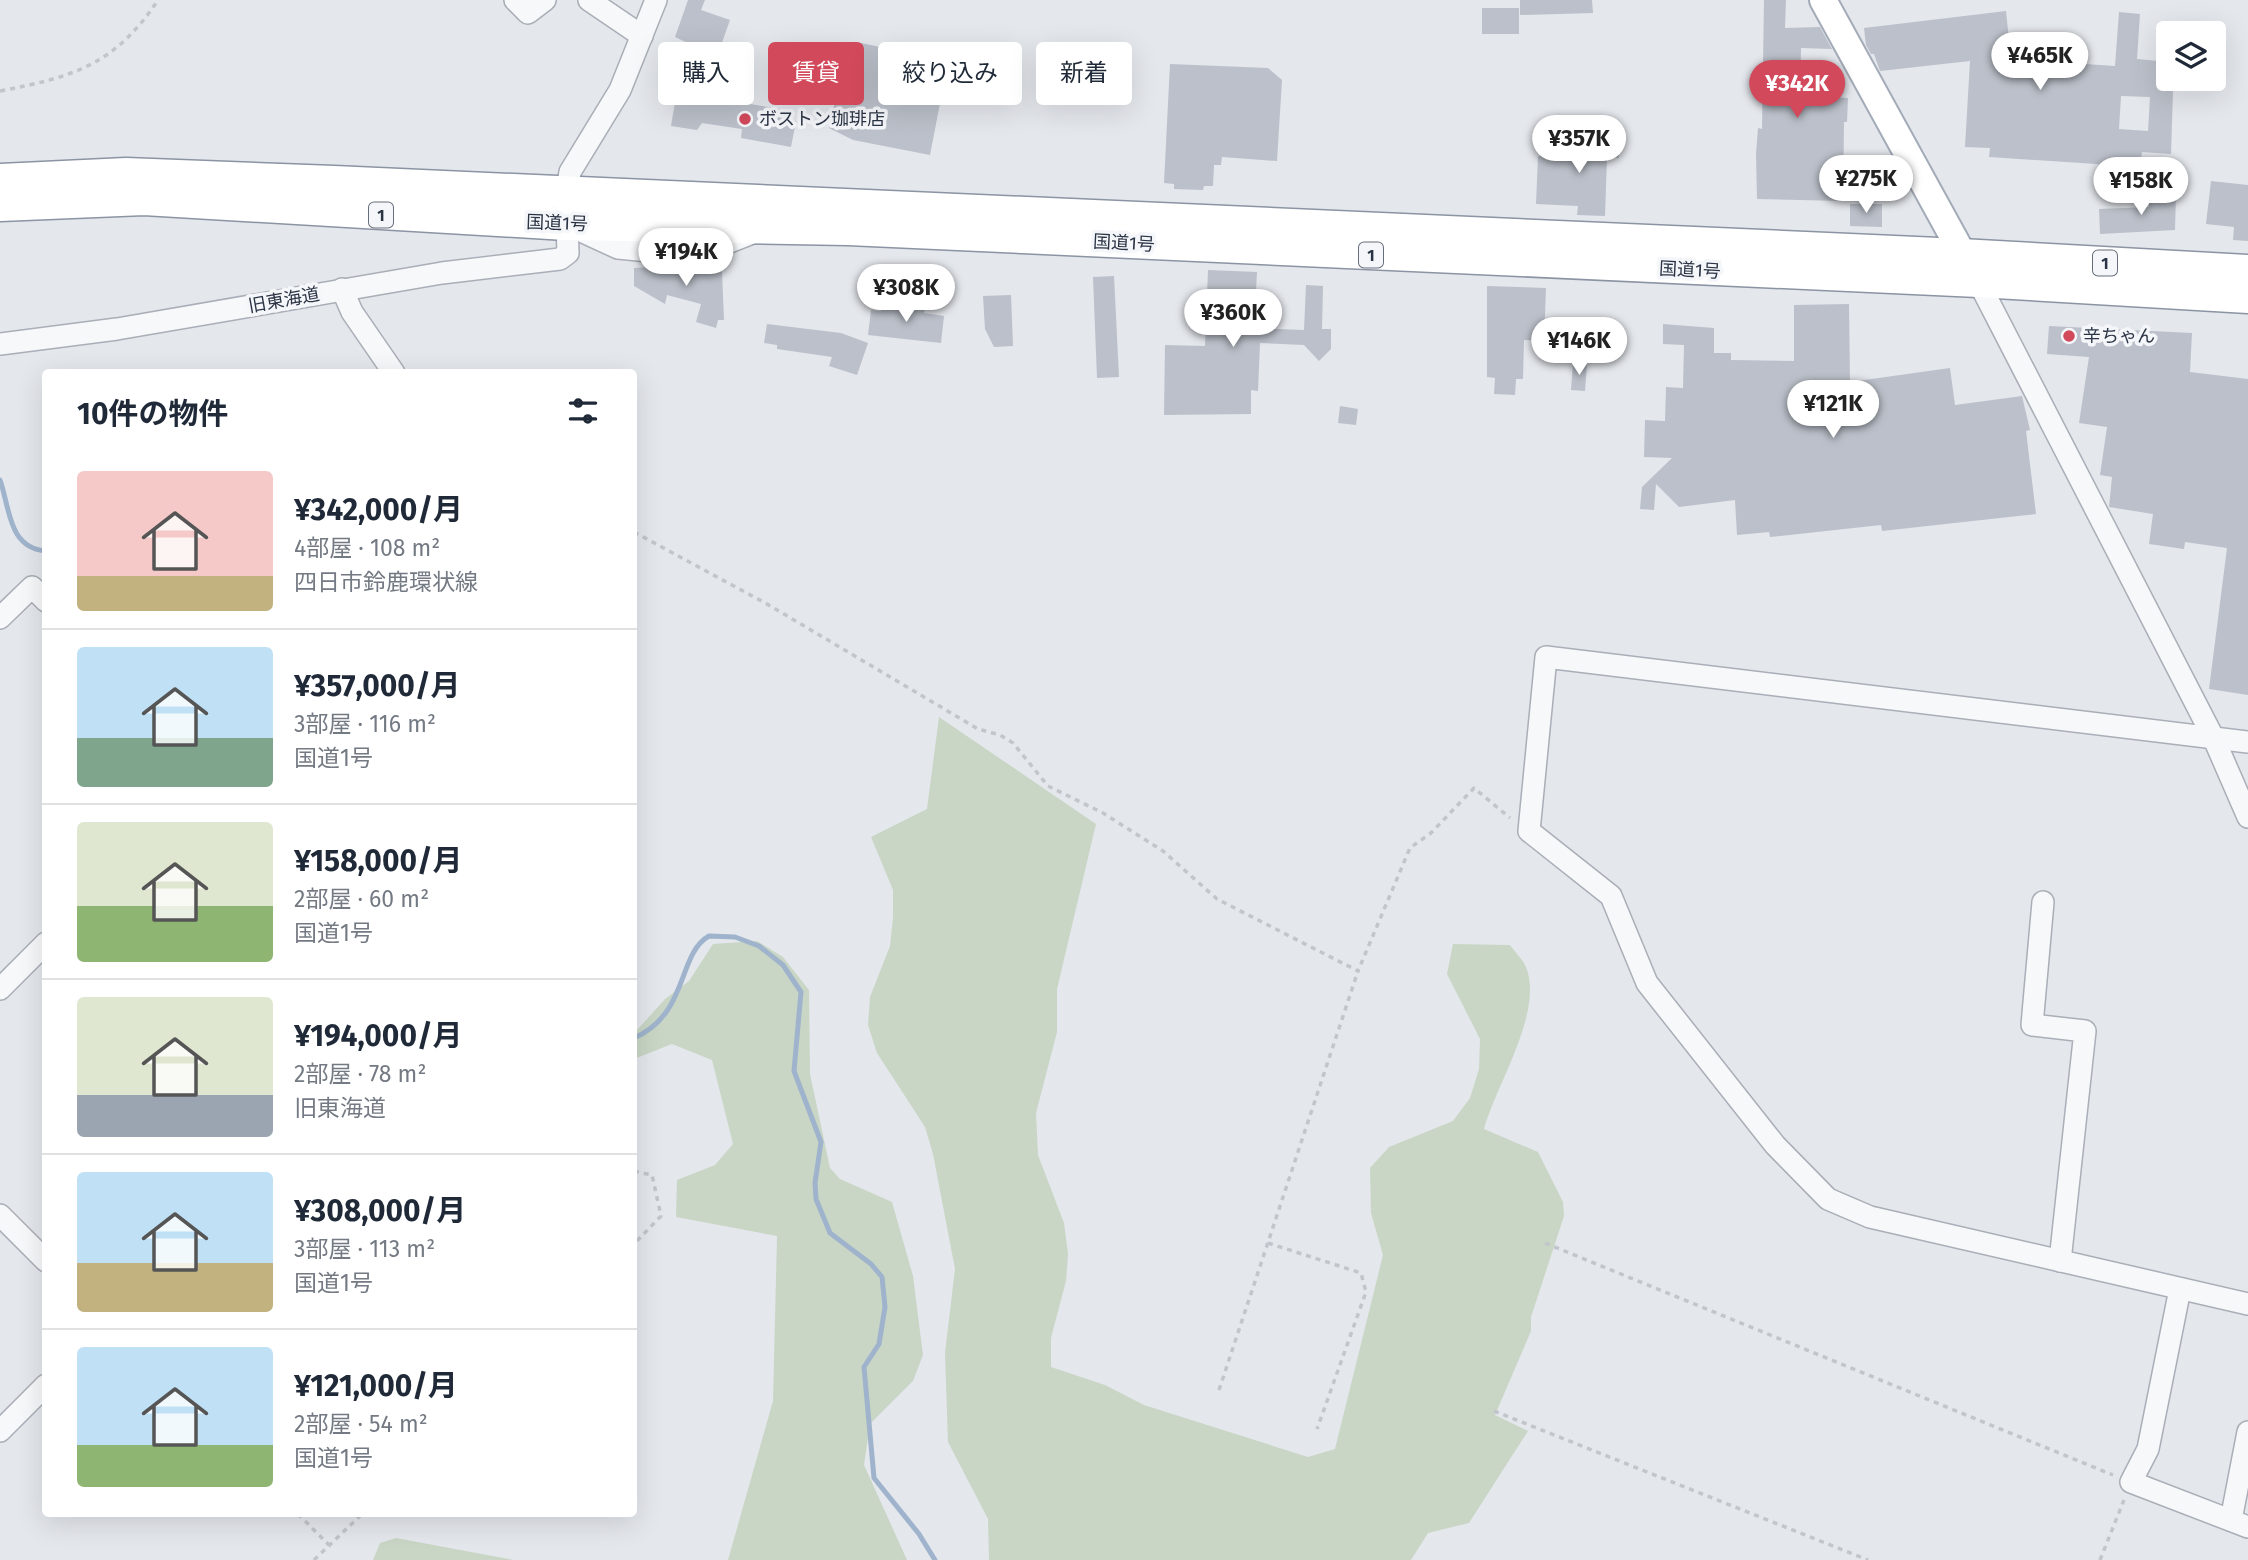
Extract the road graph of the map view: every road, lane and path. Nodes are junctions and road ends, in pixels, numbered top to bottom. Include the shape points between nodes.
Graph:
1 (158, 0) edge
2 (515, 0) edge
3 (545, 0) edge
4 (589, 0) edge
5 (656, 0) edge
6 (1824, 0) edge
7 (642, 36) junction
8 (0, 91) edge
9 (0, 180) edge
10 (53, 188) junction
11 (0, 205) edge
12 (566, 224) junction
13 (763, 229) junction
14 (1189, 234) junction
15 (1636, 254) junction
16 (1962, 255) junction
17 (2248, 271) edge
18 (1978, 281) junction
19 (342, 289) junction
20 (2248, 297) edge
21 (0, 344) edge
22 (391, 369) edge
23 (637, 534) edge
24 (42, 596) edge
25 (0, 618) edge
26 (2214, 739) junction
27 (2248, 742) edge
28 (2248, 817) edge
29 (1528, 831) junction
30 (2043, 902) dead end
31 (42, 947) edge
32 (1358, 971) junction
33 (0, 989) edge
34 (637, 1172) edge
35 (0, 1215) edge
36 (637, 1241) edge
37 (1268, 1243) junction
38 (1545, 1243) dead end
39 (42, 1257) edge
40 (2060, 1261) junction
41 (2180, 1289) junction
42 (2248, 1304) edge
43 (42, 1389) edge
44 (1219, 1390) dead end
45 (1494, 1411) dead end
46 (1317, 1430) dead end
47 (0, 1431) edge
48 (2248, 1432) edge
49 (2132, 1482) junction
50 (301, 1517) edge
51 (359, 1517) edge
52 (2239, 1523) edge
53 (329, 1545) junction
54 (314, 1560) edge
55 (1868, 1560) edge
56 (2100, 1560) edge

1 - 8 path via 117,50 86,69
2 - 3 street via 528,13
4 - 7 street
5 - 7 street
6 - 16 main road
7 - 12 street via 620,90 570,172
9 - 10 highway, 国道1号 / 1
10 - 11 highway, 国道1号 / 1
10 - 12 highway, 国道1号 / 1 via 126,174
12 - 13 highway, 国道1号 / 1
12 - 13 street via 626,251 709,250
12 - 14 highway, 国道1号 / 1
12 - 19 street, 旧東海道 via 561,259
13 - 14 highway, 国道1号 / 1
14 - 15 highway, 国道1号 / 1
15 - 16 highway, 国道1号 / 1
15 - 18 highway, 国道1号 / 1
16 - 17 highway, 国道1号 / 1
16 - 18 main road
18 - 20 highway, 国道1号 / 1
18 - 26 street
19 - 21 street, 旧東海道 via 117,329
19 - 22 street via 352,312
23 - 32 path via 767,604 978,729 1000,735 1013,743 1048,786 1146,840 1217,899
24 - 25 street via 32,587
26 - 27 street
26 - 28 street
26 - 29 street via 1546,657
29 - 32 path via 1474,788 1410,848
29 - 40 street via 1611,896 1647,983 1775,1145 1828,1199 1870,1217
30 - 40 street via 2032,1025 2085,1031
31 - 33 street
32 - 37 path
34 - 36 path via 652,1175 662,1216
35 - 39 street
37 - 44 path
37 - 46 path via 1361,1273 1366,1292
38 - 49 path
40 - 41 street
41 - 42 street
41 - 49 street via 2147,1449
43 - 47 street
45 - 55 path
48 - 52 street
49 - 52 street
49 - 56 path
50 - 53 path
51 - 53 path
53 - 54 path

